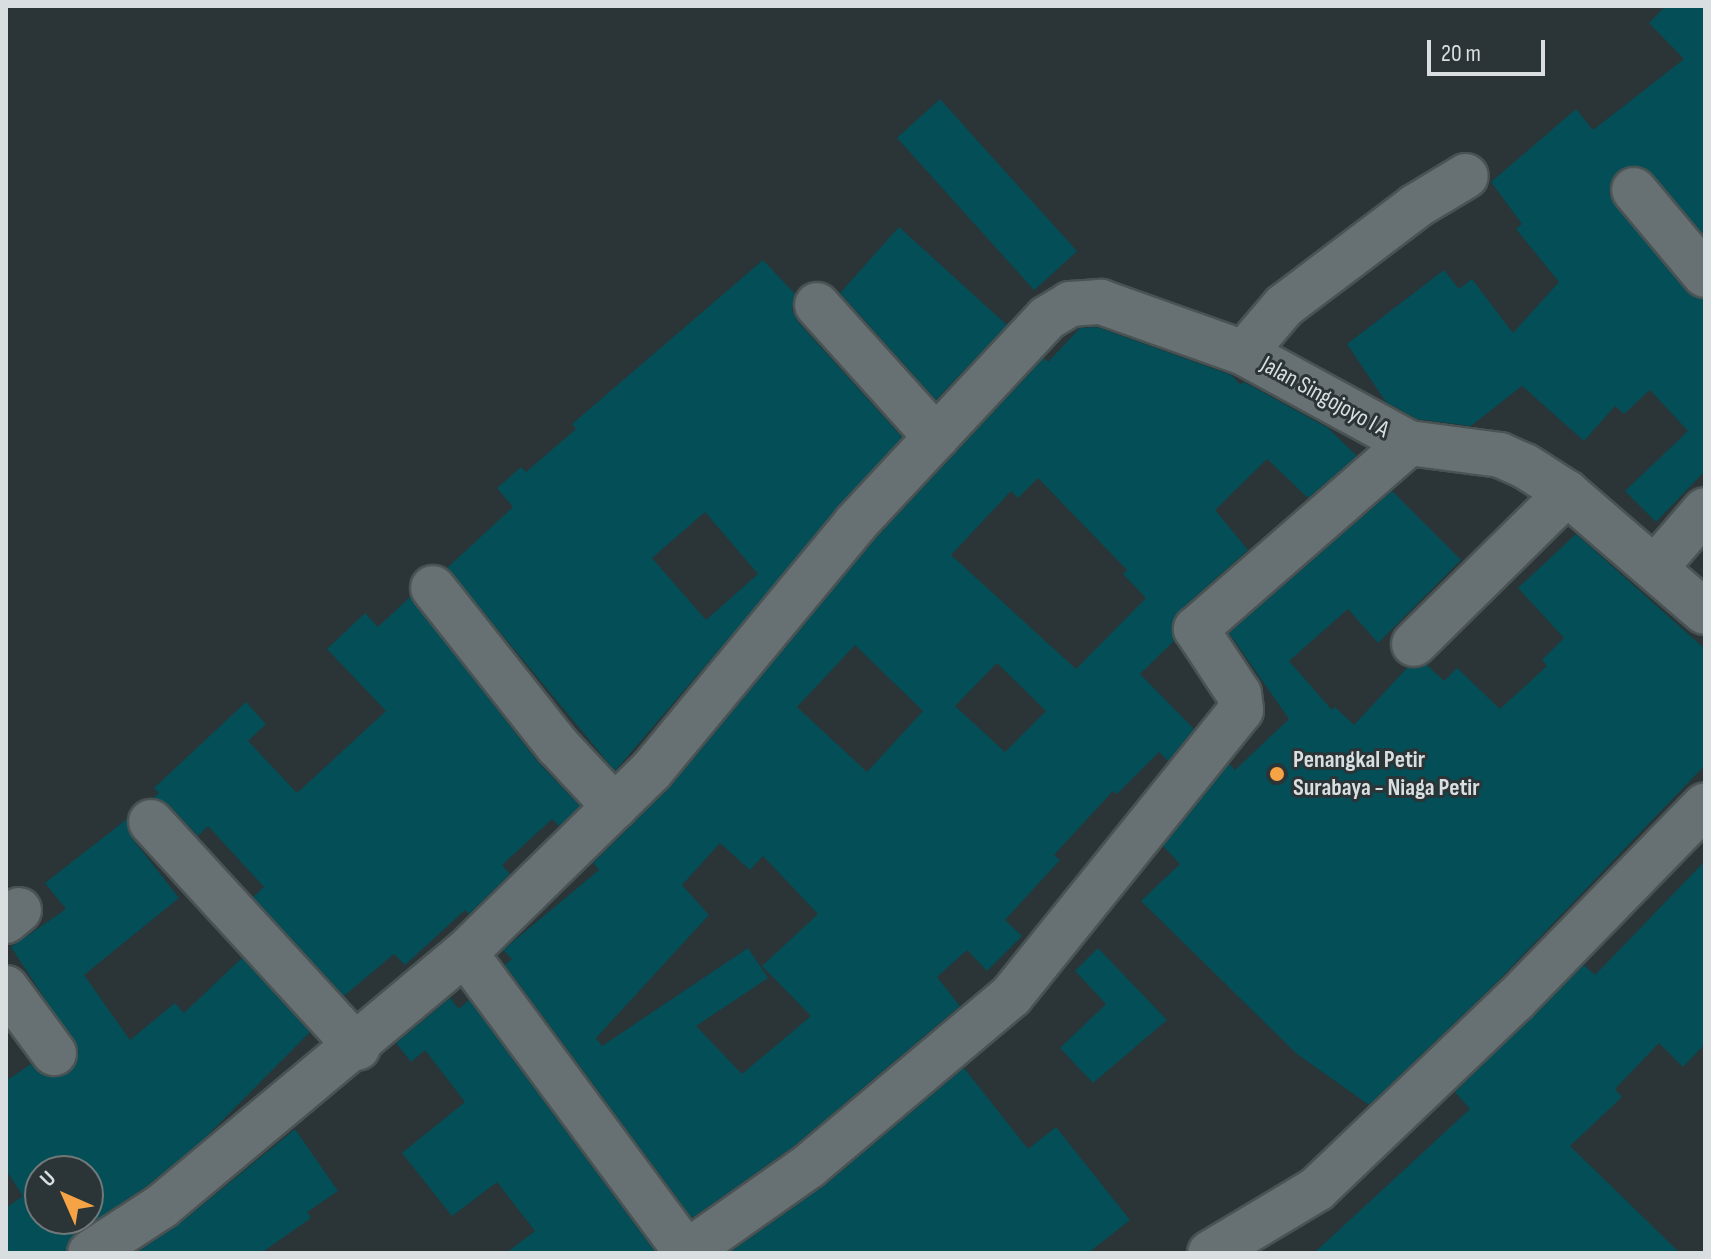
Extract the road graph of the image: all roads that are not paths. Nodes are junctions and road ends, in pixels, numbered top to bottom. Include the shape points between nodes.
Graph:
1 (1466, 176) dead end
2 (1634, 190) dead end
3 (1705, 275) edge
4 (817, 305) dead end
5 (1244, 353) junction
6 (936, 437) junction
7 (1409, 443) junction
8 (1567, 493) junction
9 (1705, 510) edge
10 (1656, 567) junction
11 (433, 588) dead end
12 (1705, 612) edge
13 (1414, 644) dead end
14 (1705, 805) edge
15 (615, 807) junction
16 (151, 822) dead end
17 (465, 953) junction
18 (6, 988) edge
19 (358, 1048) junction
20 (54, 1053) dead end
21 (687, 1252) edge
22 (90, 1253) edge
23 (1210, 1253) edge

1 - 5 street via 1416,206 1284,306
2 - 3 street
4 - 6 street
5 - 6 street, Jalan Singojoyo I A via 1101,302 1070,304 1047,318
5 - 7 street, Jalan Singojoyo I A
6 - 15 street
7 - 8 street, Jalan Singojoyo I A via 1500,455
7 - 21 street via 1196,629 1239,694 1241,710 1021,985 865,1121
8 - 10 street, Jalan Singojoyo I A
8 - 13 street
9 - 10 street
10 - 12 street, Jalan Singojoyo I A
11 - 15 street via 558,746
14 - 23 street via 1515,1000 1317,1189
15 - 17 street
16 - 19 street
17 - 19 street
17 - 21 street
18 - 20 street
19 - 22 street via 162,1206

